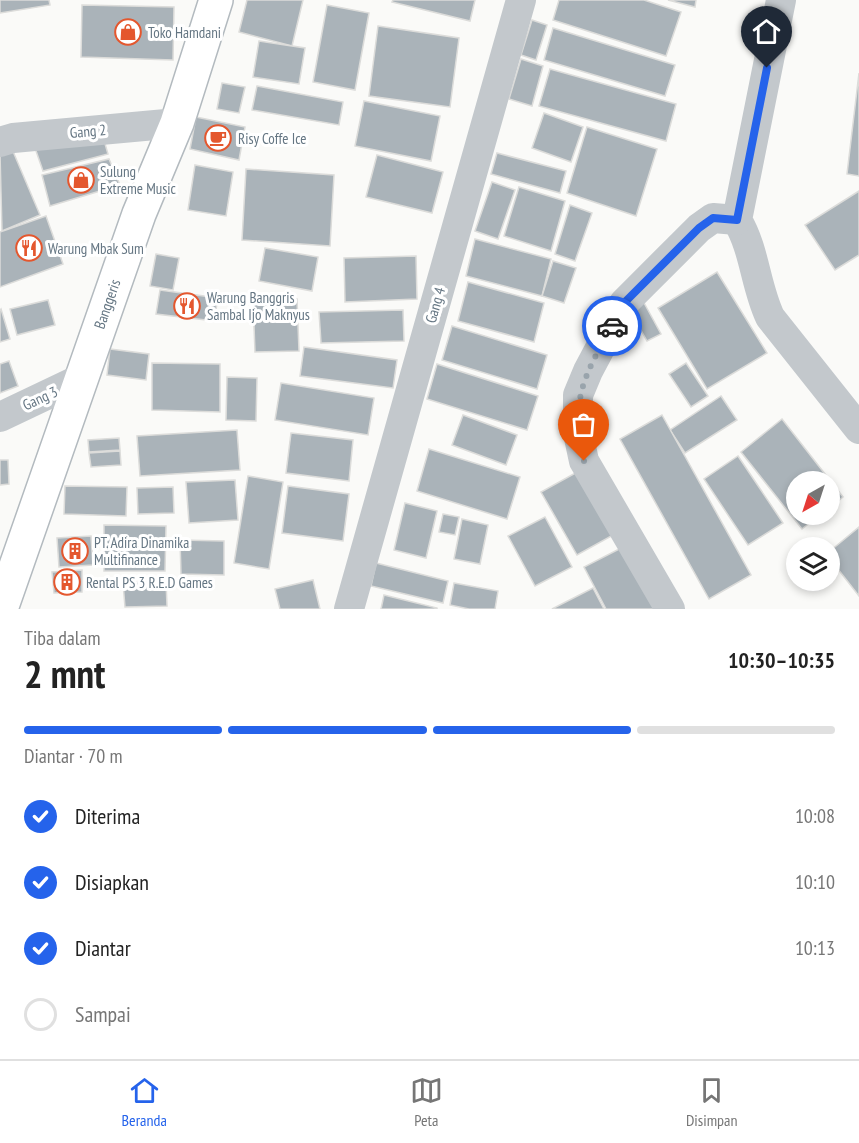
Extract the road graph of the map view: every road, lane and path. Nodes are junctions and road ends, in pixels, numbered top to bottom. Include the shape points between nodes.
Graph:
1 (216, 0) edge
2 (520, 0) edge
3 (781, 0) edge
4 (177, 123) junction
5 (0, 142) edge
6 (737, 220) junction
7 (80, 379) junction
8 (0, 417) edge
9 (859, 429) edge
10 (0, 609) edge
11 (349, 609) edge
12 (670, 609) edge

1 - 4 street, Banggeris
2 - 11 street, Gang 4
3 - 6 street
4 - 5 street, Gang 2
4 - 7 street, Banggeris via 139,214
6 - 9 street via 748,238 761,297 770,317
6 - 12 street via 713,218 699,228 624,303 579,395 578,433 584,461
7 - 8 street, Gang 3
7 - 10 street, Banggeris

